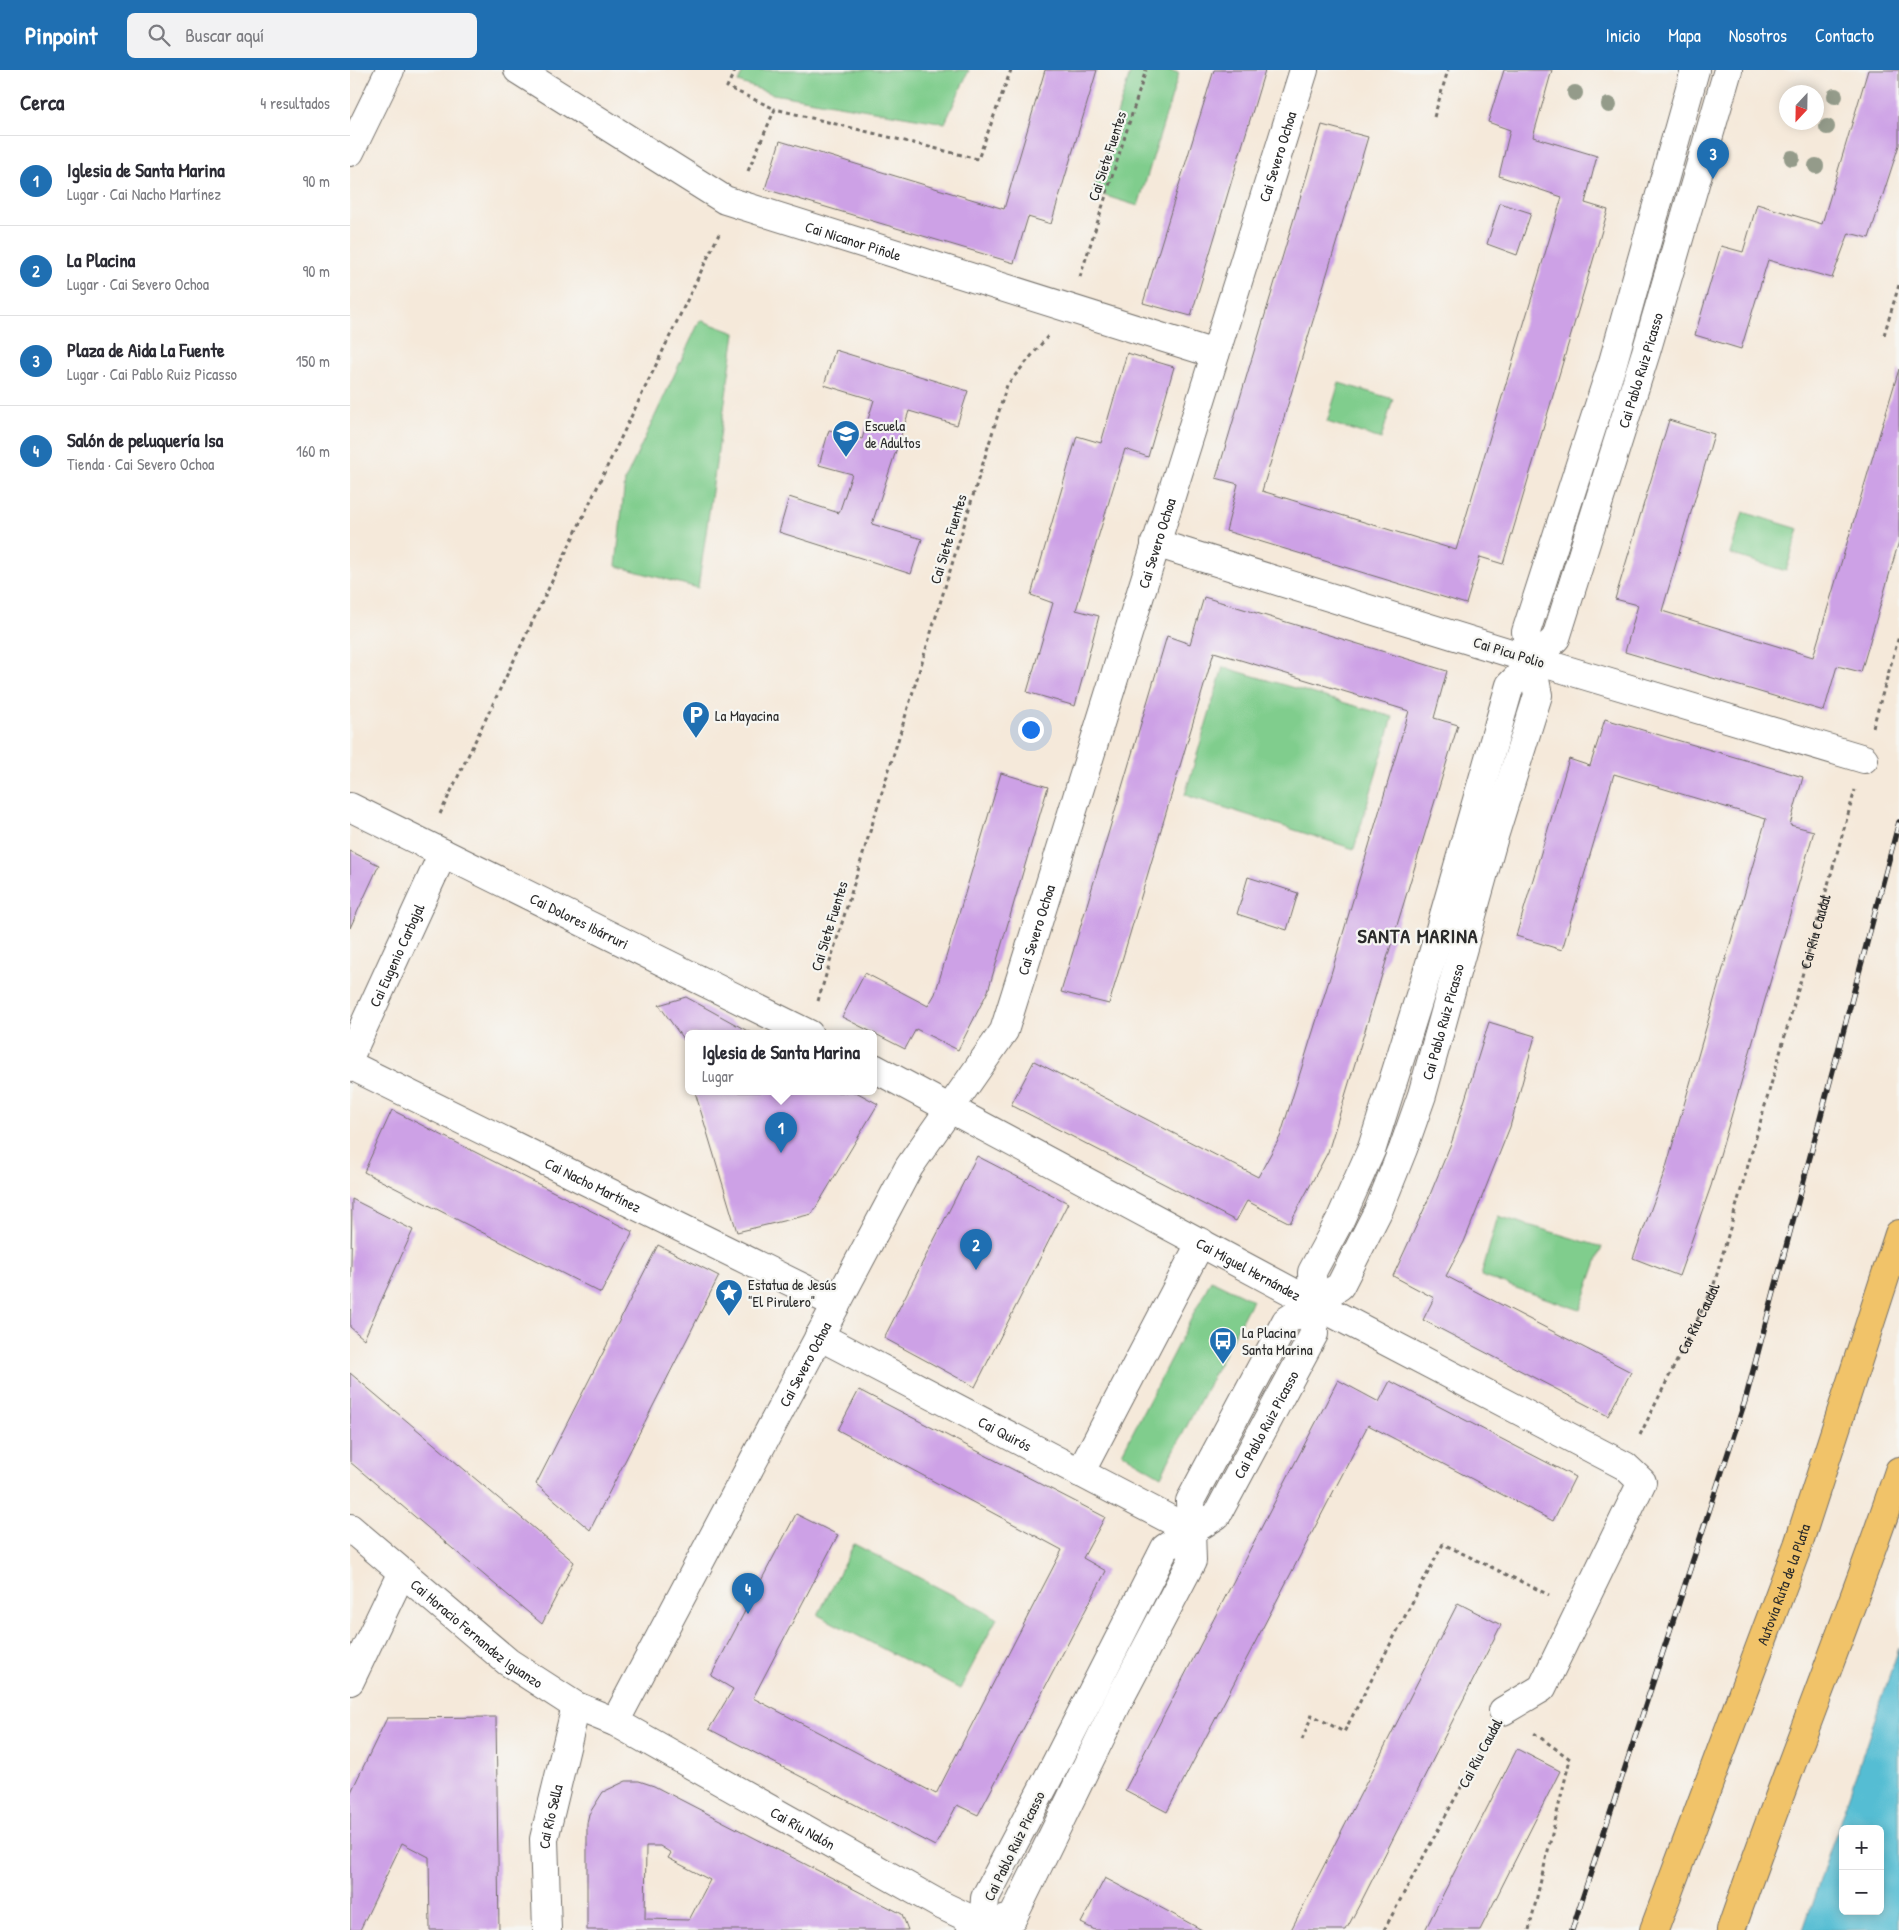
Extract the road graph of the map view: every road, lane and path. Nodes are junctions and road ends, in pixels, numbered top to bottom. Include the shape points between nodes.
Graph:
1 (390, 70) edge
2 (518, 70) edge
3 (735, 70) edge
4 (1011, 70) edge
5 (1146, 70) edge
6 (1304, 70) edge
7 (1448, 70) edge
8 (1695, 70) edge
9 (1728, 70) edge
10 (775, 109) junction
11 (1434, 117) dead end
12 (350, 152) edge
13 (734, 203) junction
14 (1899, 285) edge
15 (1070, 308) junction
16 (1884, 335) dead end
17 (1215, 354) junction
18 (1155, 543) junction
19 (1899, 636) edge
20 (1533, 660) junction
21 (1864, 759) junction
22 (350, 807) edge
23 (434, 849) junction
24 (817, 1005) dead end
25 (801, 1030) edge
26 (350, 1056) edge
27 (350, 1064) edge
28 (877, 1070) edge
29 (949, 1108) junction
30 (1899, 1234) edge
31 (1202, 1242) junction
32 (1313, 1303) junction
33 (836, 1304) junction
34 (819, 1336) junction
35 (1625, 1466) junction
36 (1899, 1471) edge
37 (1080, 1473) junction
38 (350, 1528) edge
39 (1190, 1530) junction
40 (402, 1572) junction
41 (1579, 1610) junction
42 (350, 1681) edge
43 (576, 1706) junction
44 (1503, 1711) junction
45 (615, 1722) junction
46 (1302, 1740) dead end
47 (983, 1929) edge
48 (547, 1930) edge
49 (1384, 1930) edge
50 (1529, 1930) edge
51 (1654, 1930) edge
52 (1731, 1930) edge

1 - 12 street
2 - 13 street, Cai Nicanor Piñole
3 - 10 path via 727,87
4 - 10 path via 978,159
5 - 15 path, Cai Siete Fuentes
6 - 17 street, Cai Severo Ochoa
7 - 11 path
8 - 20 street, Cai Pablo Ruiz Picasso via 1616,352 1526,632
9 - 20 street, Cai Pablo Ruiz Picasso via 1646,352 1556,638
10 - 13 path
13 - 15 street, Cai Nicanor Piñole
13 - 23 path
14 - 16 path
15 - 17 street, Cai Nicanor Piñole
15 - 24 path, Cai Siete Fuentes via 1007,385
17 - 18 street, Cai Severo Ochoa
18 - 20 street, Cai Picu Polio
18 - 29 street, Cai Severo Ochoa via 1004,1031
19 - 21 path, Cai Ríu Caudal
20 - 21 street, Cai Picu Polio
20 - 32 street, Cai Pablo Ruiz Picasso via 1510,685 1432,957 1372,1148 1340,1220 1312,1272
21 - 35 path, Cai Ríu Caudal via 1713,1288
22 - 23 street, Cai Dolores Ibárruri
23 - 25 street, Cai Dolores Ibárruri
23 - 26 street, Cai Eugenio Carbajal
27 - 33 street, Cai Nacho Martínez
28 - 29 street, Cai Miguel Hernández
29 - 31 street, Cai Miguel Hernández
29 - 33 street, Cai Severo Ochoa via 909,1166
30 - 51 highway, Autovía Ruta de la Plata via 1798,1545
31 - 32 street, Cai Miguel Hernández
31 - 37 street
32 - 35 street, Cai Miguel Hernández
32 - 39 street, Cai Pablo Ruiz Picasso via 1314,1334 1217,1515
33 - 34 street, Cai Severo Ochoa
34 - 37 street, Cai Quirós
34 - 45 street, Cai Severo Ochoa
35 - 41 street, Cai Ríu Caudal via 1642,1482
36 - 52 highway via 1867,1566
37 - 39 street, Cai Quirós
38 - 40 street, Cai Horacio Fernandez Iguanzo
39 - 47 street, Cai Pablo Ruiz Picasso via 1192,1561 1012,1917
40 - 42 street
40 - 43 street, Cai Horacio Fernandez Iguanzo via 508,1662
41 - 44 street, Cai Ríu Caudal via 1542,1688
41 - 46 path via 1443,1544 1344,1732 1312,1715
43 - 45 street, Cai Horacio Fernandez Iguanzo
43 - 48 street, Cai Río Sella via 544,1838
44 - 49 path, Cai Ríu Caudal
44 - 50 path via 1570,1759
45 - 47 street, Cai Ríu Nalón

